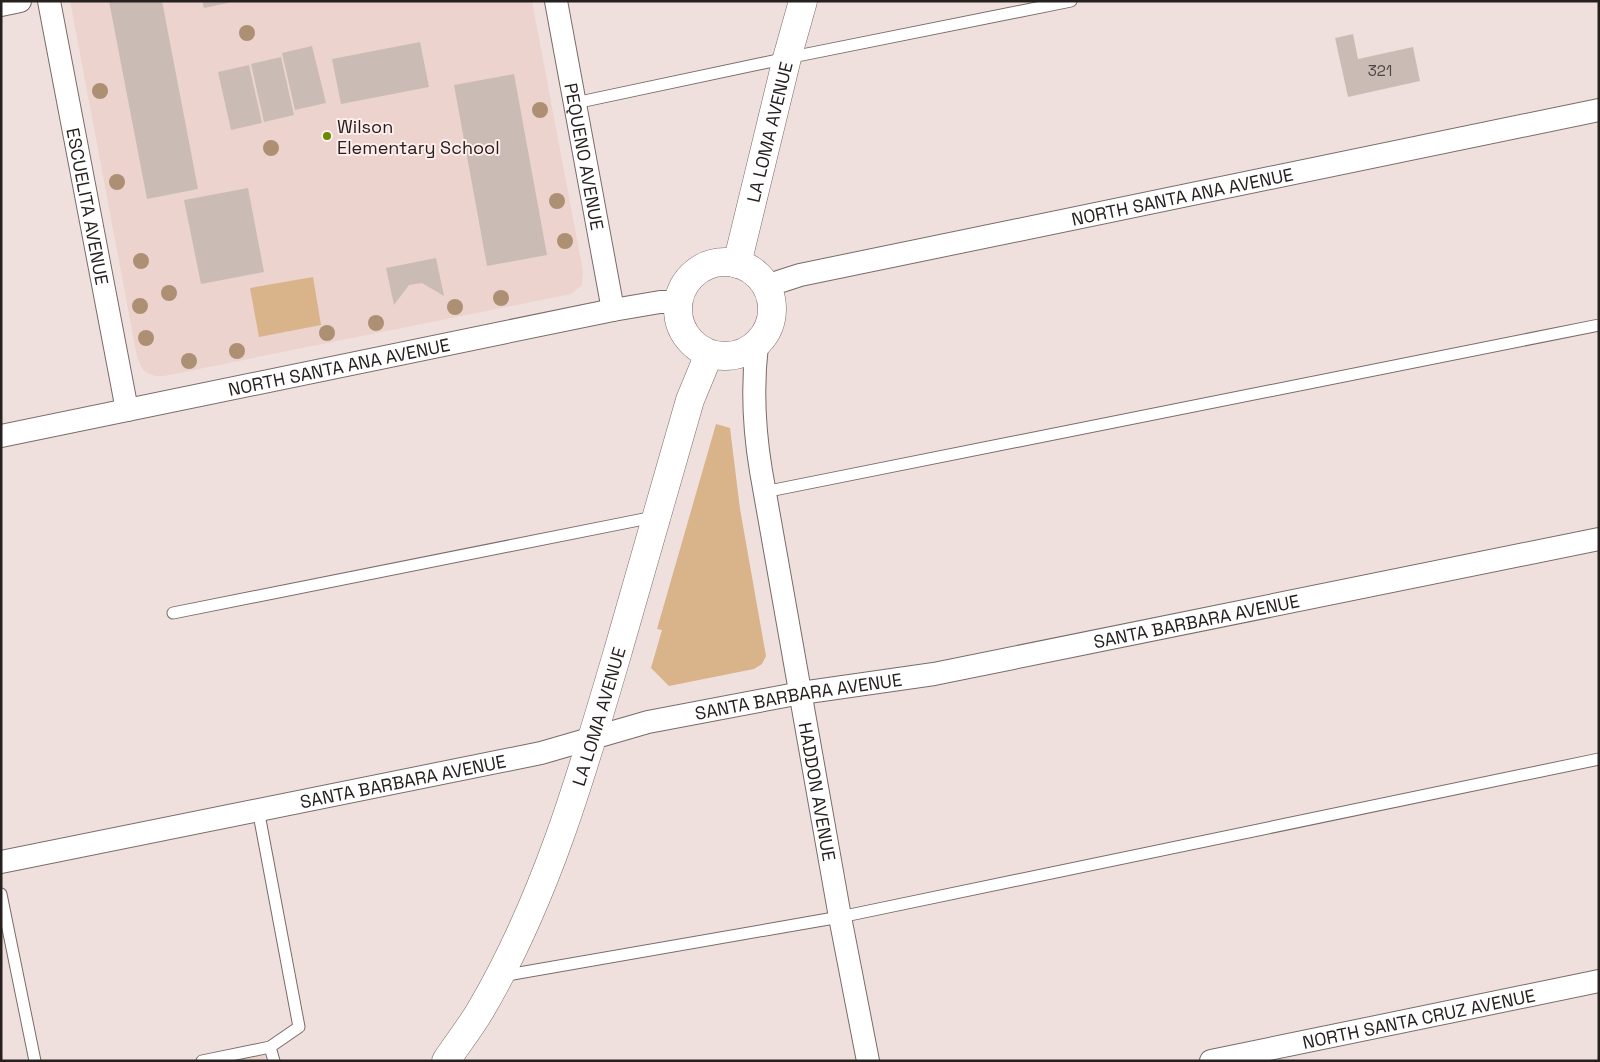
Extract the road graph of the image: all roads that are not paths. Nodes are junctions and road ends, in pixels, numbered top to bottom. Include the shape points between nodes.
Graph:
1 (20, 1) edge
2 (49, 1) edge
3 (556, 1) edge
4 (803, 1) edge
5 (1071, 1) edge
6 (1, 5) edge
7 (787, 58) junction
8 (575, 103) junction
9 (1599, 110) edge
10 (737, 264) junction
11 (766, 286) junction
12 (678, 302) junction
13 (613, 310) junction
14 (1599, 325) edge
15 (757, 344) junction
16 (708, 354) junction
17 (127, 410) junction
18 (1, 436) edge
19 (764, 492) junction
20 (656, 517) junction
21 (1599, 539) edge
22 (173, 613) dead end
23 (801, 692) junction
24 (593, 738) junction
25 (1599, 759) edge
26 (258, 809) junction
27 (1, 862) edge
28 (1, 894) edge
29 (840, 917) junction
30 (499, 977) junction
31 (1599, 981) edge
32 (270, 1047) junction
33 (35, 1061) edge
34 (202, 1061) edge
35 (274, 1061) edge
36 (446, 1061) edge
37 (868, 1061) edge
38 (1211, 1061) edge

1 - 6 street
2 - 17 street, ESCUELITA AVENUE
3 - 8 street, PEQUENO AVENUE
4 - 7 main road, LA LOMA AVENUE
5 - 7 lane
7 - 8 lane
7 - 10 main road, LA LOMA AVENUE
8 - 13 street, PEQUENO AVENUE
9 - 11 street, NORTH SANTA ANA AVENUE via 800,275
10 - 11 main road via 754,272
10 - 12 main road via 720,262 704,266 687,281
11 - 15 main road via 771,298 771,317 765,335
12 - 13 street, NORTH SANTA ANA AVENUE
12 - 16 main road via 681,328 697,348
13 - 17 street, NORTH SANTA ANA AVENUE
14 - 19 lane
15 - 16 main road via 734,356
15 - 19 street, HADDON AVENUE via 753,391
16 - 20 main road, LA LOMA AVENUE via 690,400
17 - 18 street, NORTH SANTA ANA AVENUE
19 - 23 street, HADDON AVENUE
20 - 22 lane
20 - 24 main road, LA LOMA AVENUE
21 - 23 street, SANTA BARBARA AVENUE via 944,672
23 - 24 street, SANTA BARBARA AVENUE via 648,722
23 - 29 street, HADDON AVENUE
24 - 26 street, SANTA BARBARA AVENUE via 541,753
24 - 30 main road, LA LOMA AVENUE via 557,846 528,919
25 - 29 lane
26 - 27 street, SANTA BARBARA AVENUE
26 - 32 lane via 299,1027
28 - 33 lane
29 - 30 lane
29 - 37 street, HADDON AVENUE
30 - 36 main road, LA LOMA AVENUE via 480,1012
31 - 38 street, NORTH SANTA CRUZ AVENUE
32 - 34 lane
32 - 35 lane

